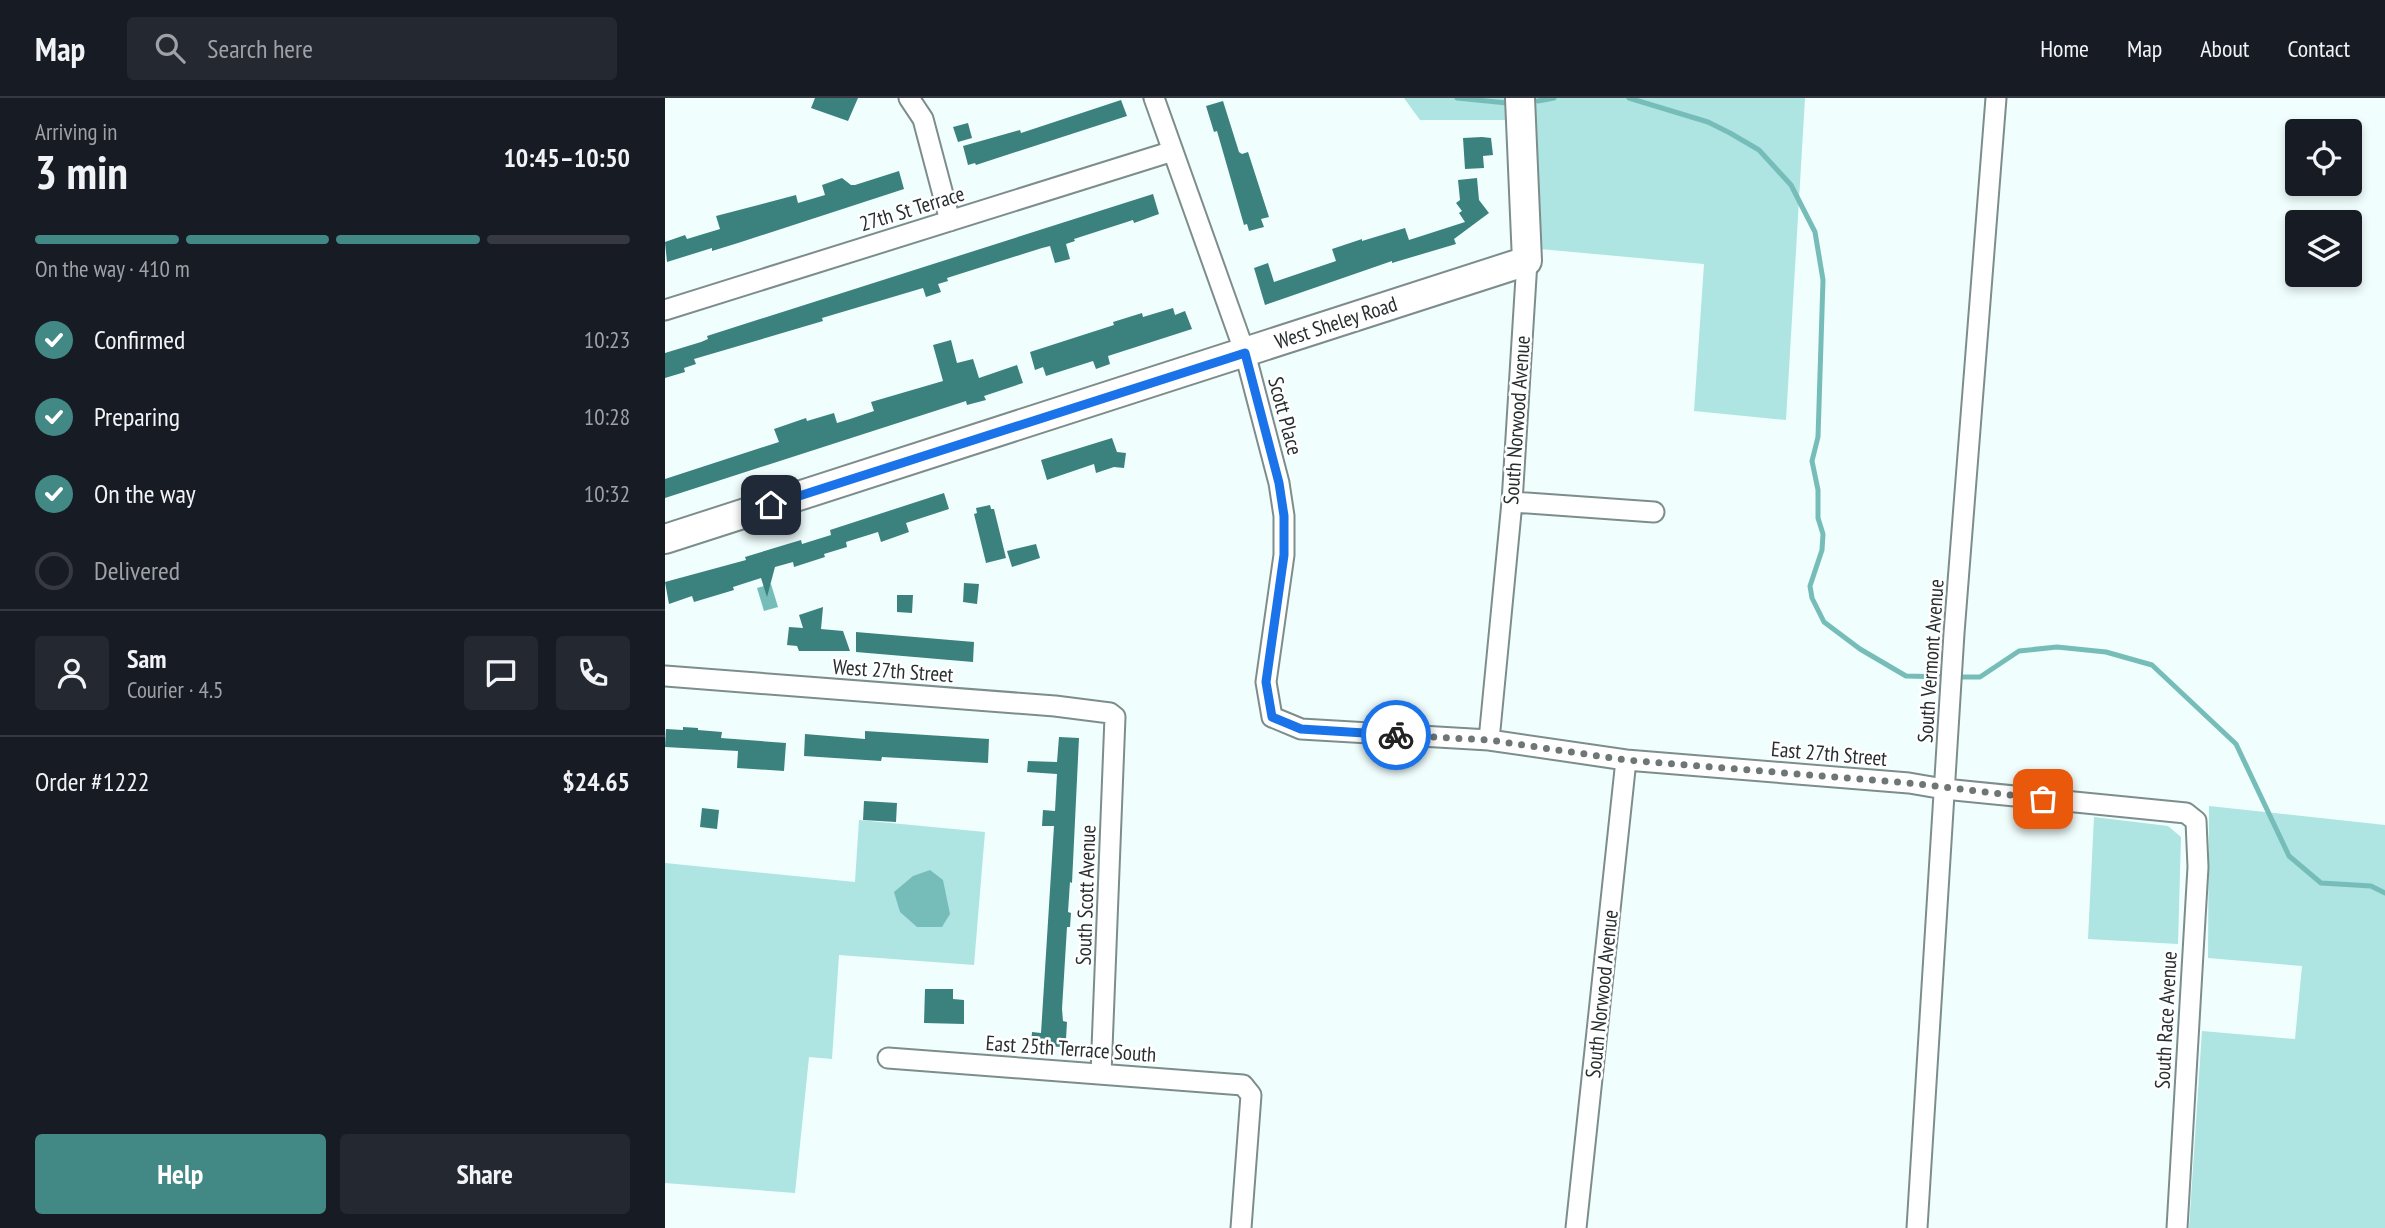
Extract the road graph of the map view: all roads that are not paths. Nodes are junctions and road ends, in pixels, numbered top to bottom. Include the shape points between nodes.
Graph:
1 (909, 98) edge
2 (1154, 98) edge
3 (1520, 98) edge
4 (1996, 98) edge
5 (1173, 151) junction
6 (950, 221) junction
7 (1527, 261) junction
8 (665, 310) edge
9 (1245, 353) junction
10 (1512, 502) junction
11 (1654, 512) dead end
12 (665, 539) edge
13 (665, 676) edge
14 (1115, 717) joint
15 (1272, 717) joint
16 (1489, 740) junction
17 (1626, 760) junction
18 (1944, 789) junction
19 (2192, 818) joint
20 (888, 1058) dead end
21 (1101, 1074) junction
22 (1241, 1228) edge
23 (1576, 1228) edge
24 (1917, 1228) edge
25 (2177, 1228) edge

1 - 6 street via 923,119
2 - 5 street, Scott Place
3 - 7 street, South Norwood Avenue
4 - 18 street, South Vermont Avenue
5 - 6 street, 27th St Terrace
5 - 9 street, Scott Place
6 - 8 street, 27th St Terrace
7 - 9 street, West Sheley Road
7 - 10 street, South Norwood Avenue
9 - 12 street, West Sheley Road
9 - 15 street, Scott Place via 1284,516 1284,555 1266,682
10 - 11 street
10 - 16 street, South Norwood Avenue
13 - 14 street, West 27th Street via 1055,706
14 - 21 street, South Scott Avenue
15 - 16 street, East 27th Street via 1301,729
16 - 17 street, East 27th Street
17 - 18 street, East 27th Street
17 - 23 street, South Norwood Avenue
18 - 19 street, East 27th Street via 2186,813
18 - 24 street, South Vermont Avenue
19 - 25 street, South Race Avenue via 2196,821 2198,867
20 - 21 street, East 25th Terrace South
21 - 22 street, East 25th Terrace South via 1243,1084 1248,1089

